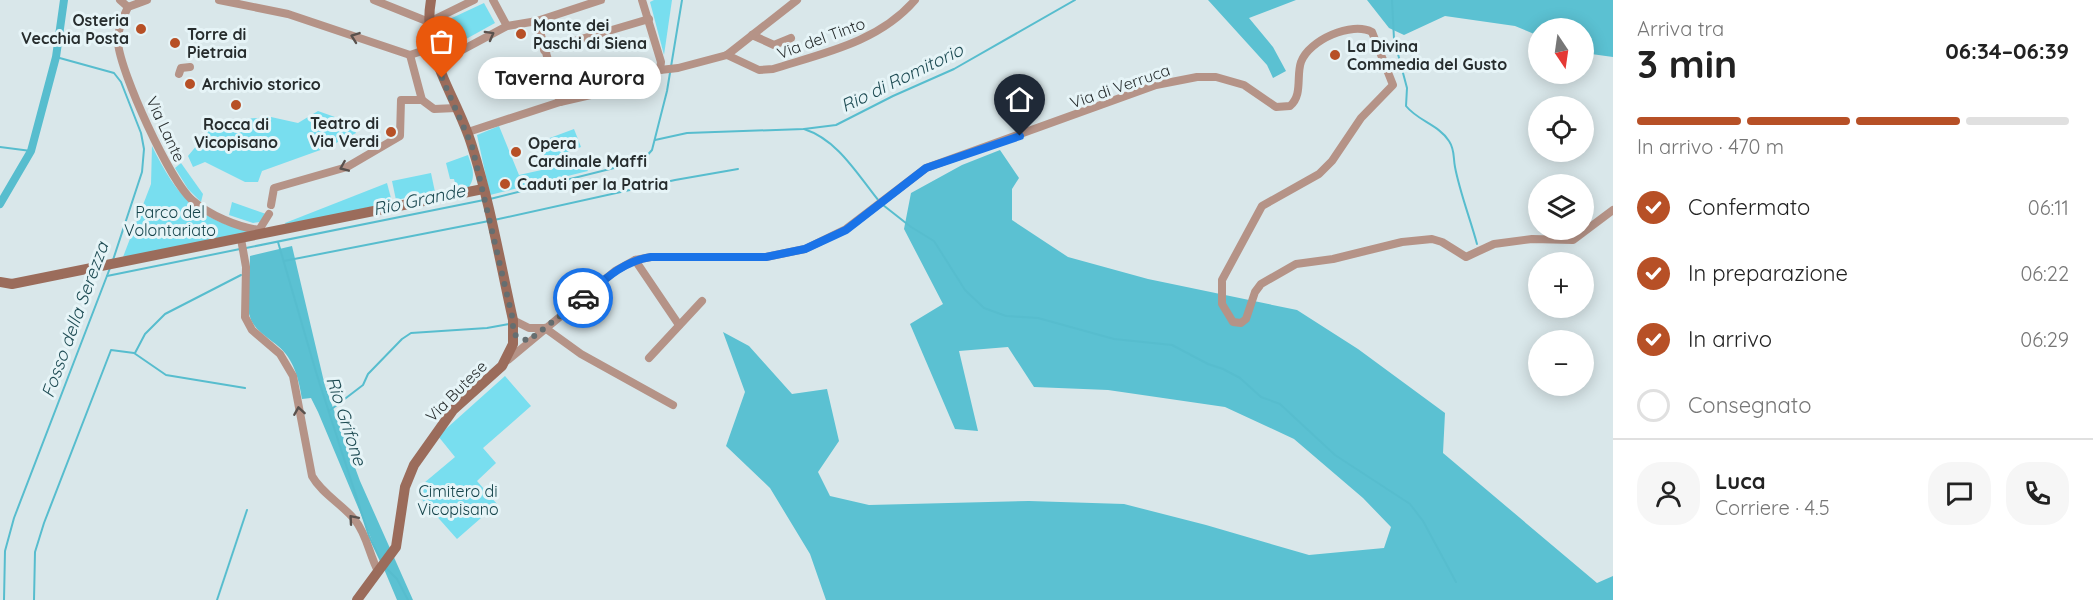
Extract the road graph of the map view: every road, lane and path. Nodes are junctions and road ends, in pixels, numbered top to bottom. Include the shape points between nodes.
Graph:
1 (120, 0) edge
2 (147, 0) edge
3 (219, 0) edge
4 (374, 0) edge
5 (431, 0) edge
6 (474, 0) edge
7 (493, 0) edge
8 (601, 0) edge
9 (642, 0) edge
10 (797, 0) edge
11 (915, 0) edge
12 (248, 2) edge
13 (128, 8) junction
14 (649, 19) junction
15 (537, 21) junction
16 (429, 22) junction
17 (507, 26) junction
18 (752, 35) junction
19 (791, 38) dead end
20 (431, 48) junction
21 (544, 50) junction
22 (410, 55) junction
23 (727, 55) junction
24 (436, 64) junction
25 (190, 67) dead end
26 (662, 69) junction
27 (179, 74) dead end
28 (422, 100) junction
29 (560, 102) junction
30 (456, 108) junction
31 (468, 132) junction
32 (271, 205) dead end
33 (487, 207) junction
34 (1613, 210) edge
35 (268, 214) dead end
36 (260, 233) junction
37 (242, 243) junction
38 (635, 260) junction
39 (0, 282) edge
40 (702, 301) dead end
41 (513, 320) junction
42 (679, 325) junction
43 (529, 328) junction
44 (545, 328) junction
45 (513, 334) junction
46 (528, 341) junction
47 (649, 358) dead end
48 (502, 366) junction
49 (673, 405) dead end
50 (378, 571) junction
51 (357, 600) edge

1 - 13 street
2 - 13 street
3 - 12 street
4 - 16 street
5 - 16 street, Via Butese
6 - 16 street
7 - 17 street
8 - 15 street
9 - 14 street
10 - 18 street
11 - 23 street, Via del Tinto via 903,14 869,37 773,69 759,70
22 -> 12 street
13 - 36 street, Via Lante via 118,42 123,64 171,172 185,193 204,209
14 - 21 street
14 - 26 street
15 - 17 street
15 - 21 street
16 - 20 street, Via Butese
24 -> 17 street
18 - 19 street via 774,45
18 - 23 street
20 - 22 street
20 - 24 street, Via Butese
21 - 29 street
22 - 28 street
23 - 26 street
24 - 30 street, Via Butese
25 - 27 street via 181,68
26 - 29 street via 608,91
28 - 30 street via 434,109
28 -> 32 street via 401,100 400,136 347,167 274,188
29 - 31 street
30 - 31 street, Via Butese
31 - 33 street, Via Butese
33 - 36 street
33 - 41 street, Via Butese
34 - 38 street, Via di Verruca via 1573,240 1532,239 1494,244 1466,257 1442,242 1420,240 1296,264 1262,284 1246,319 1233,322 1222,304 1222,280 1262,207 1319,174 1361,118 1393,85 1372,32 1359,27 1338,32 1304,56 1296,97 1290,105 1276,107 1226,79 1176,80 926,168 838,234 795,252 766,257
35 - 36 street
36 - 37 street
37 - 39 street via 12,284
50 -> 37 street via 359,525 312,476 293,376 280,354 252,330 245,317
38 - 42 street
38 - 44 street, Via di Verruca via 615,271
40 - 42 street
41 - 43 street
41 - 45 street, Via Butese
42 - 47 street
43 - 44 street
43 - 45 street
44 - 46 street, Via di Verruca
44 - 49 street via 581,354
45 - 46 street
45 - 48 street, Via Butese via 510,354
46 - 48 street, Via di Verruca
48 - 50 street, Via Butese via 453,410 417,459 405,487 398,544
50 - 51 street, Via Butese

